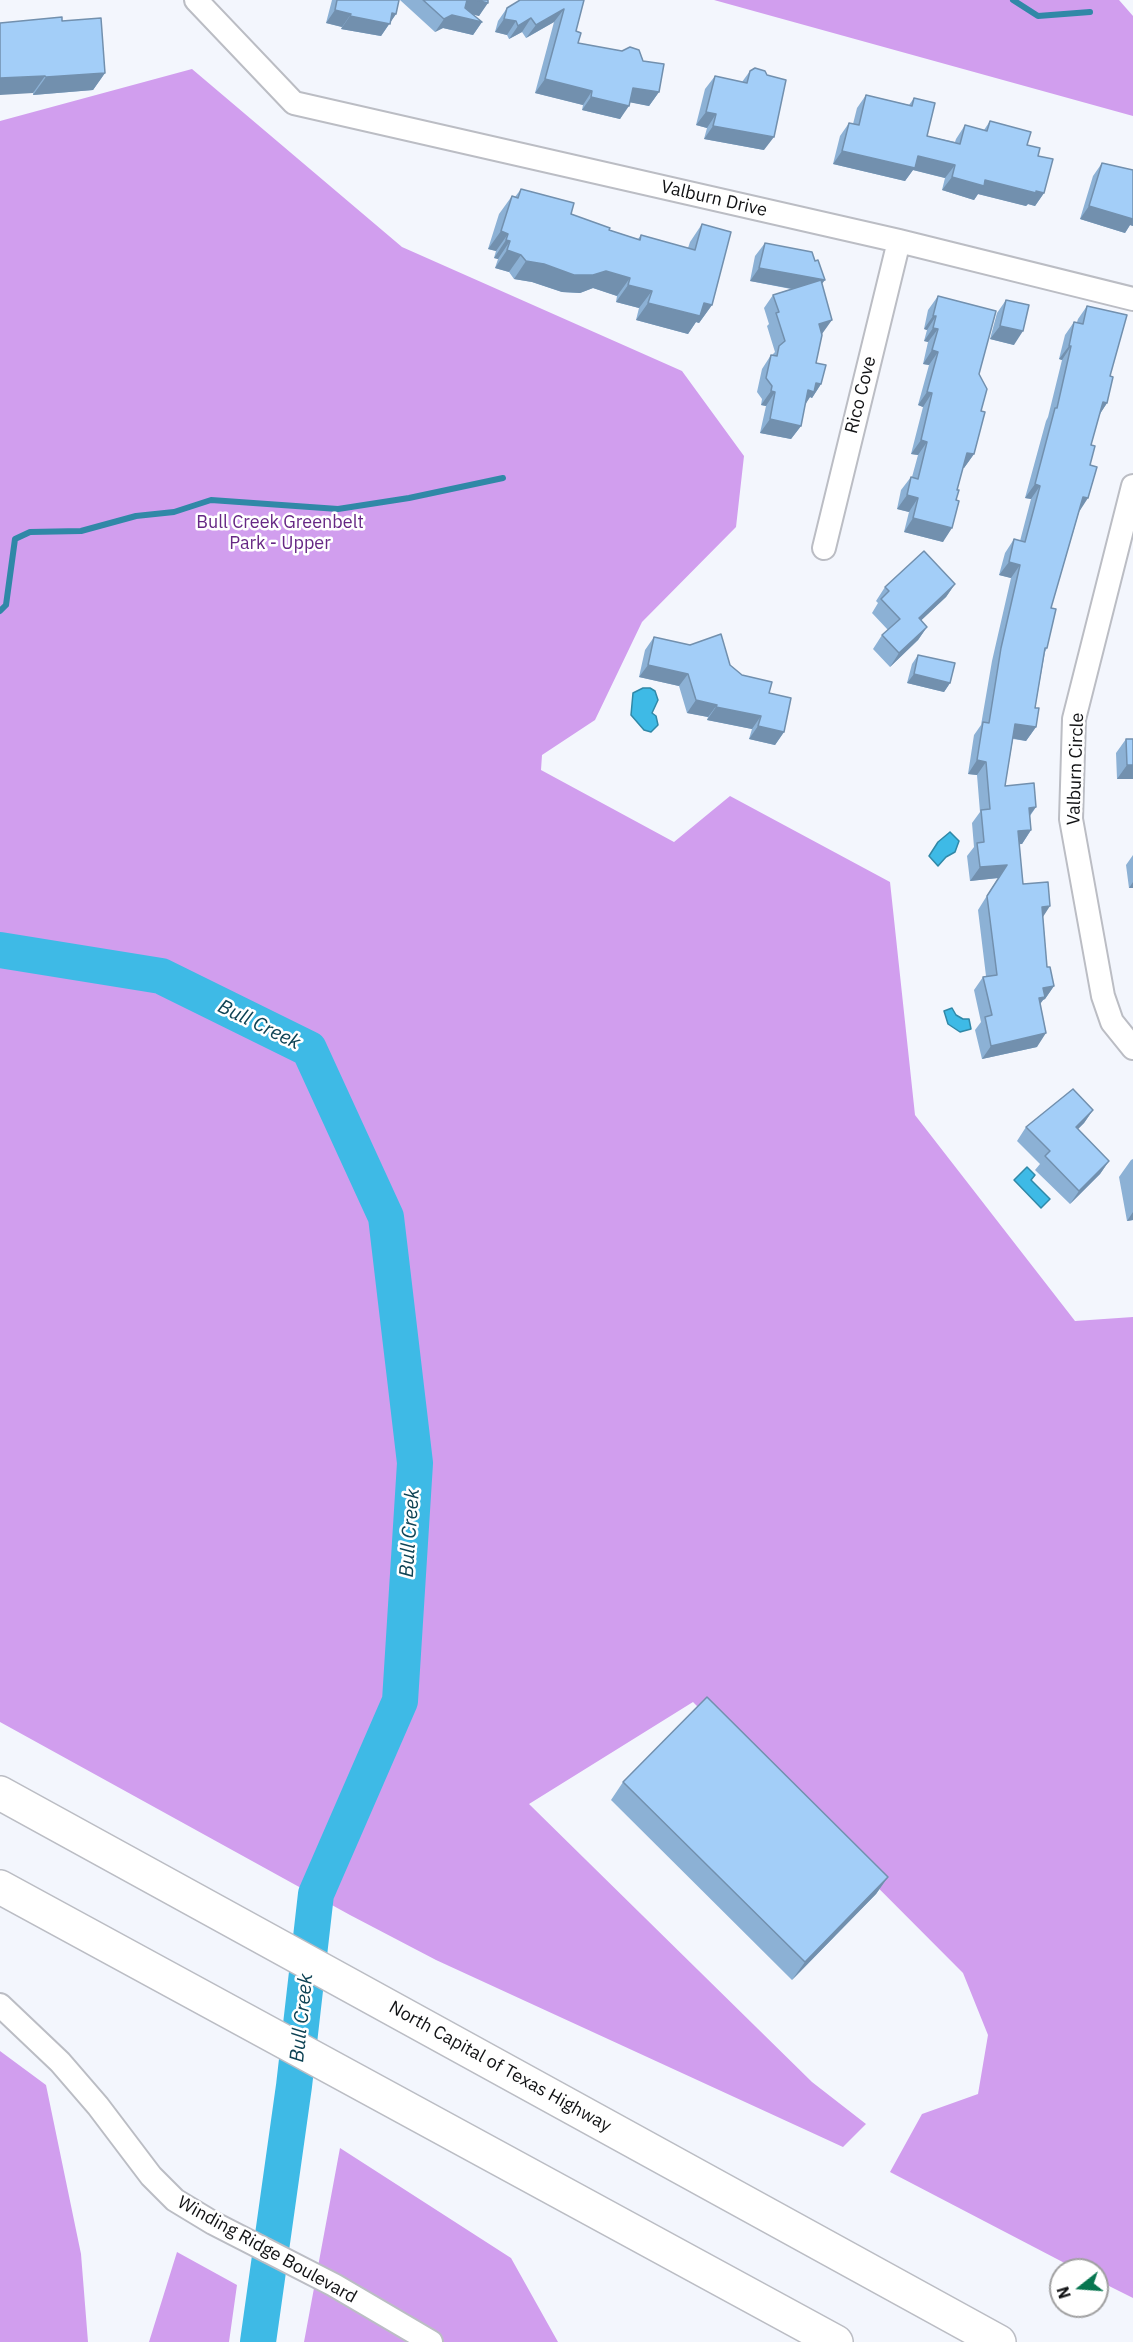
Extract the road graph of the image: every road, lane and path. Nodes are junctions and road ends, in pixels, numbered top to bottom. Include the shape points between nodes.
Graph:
1 (196, 0) edge
2 (899, 241) junction
3 (1133, 299) edge
4 (1133, 486) edge
5 (824, 548) dead end
6 (1133, 1048) edge
7 (0, 1793) edge
8 (0, 1887) edge
9 (0, 2005) edge
10 (431, 2342) edge
11 (836, 2342) edge
12 (999, 2342) edge

1 - 2 street, Valburn Drive via 294,103
2 - 3 street, Valburn Drive
2 - 5 street, Rico Cove
4 - 6 street, Valburn Circle via 1074,719 1071,819 1103,996 1112,1022
7 - 12 highway, North Capital of Texas Highway
8 - 11 highway
9 - 10 street, Winding Ridge Boulevard via 60,2062 151,2176 175,2200

